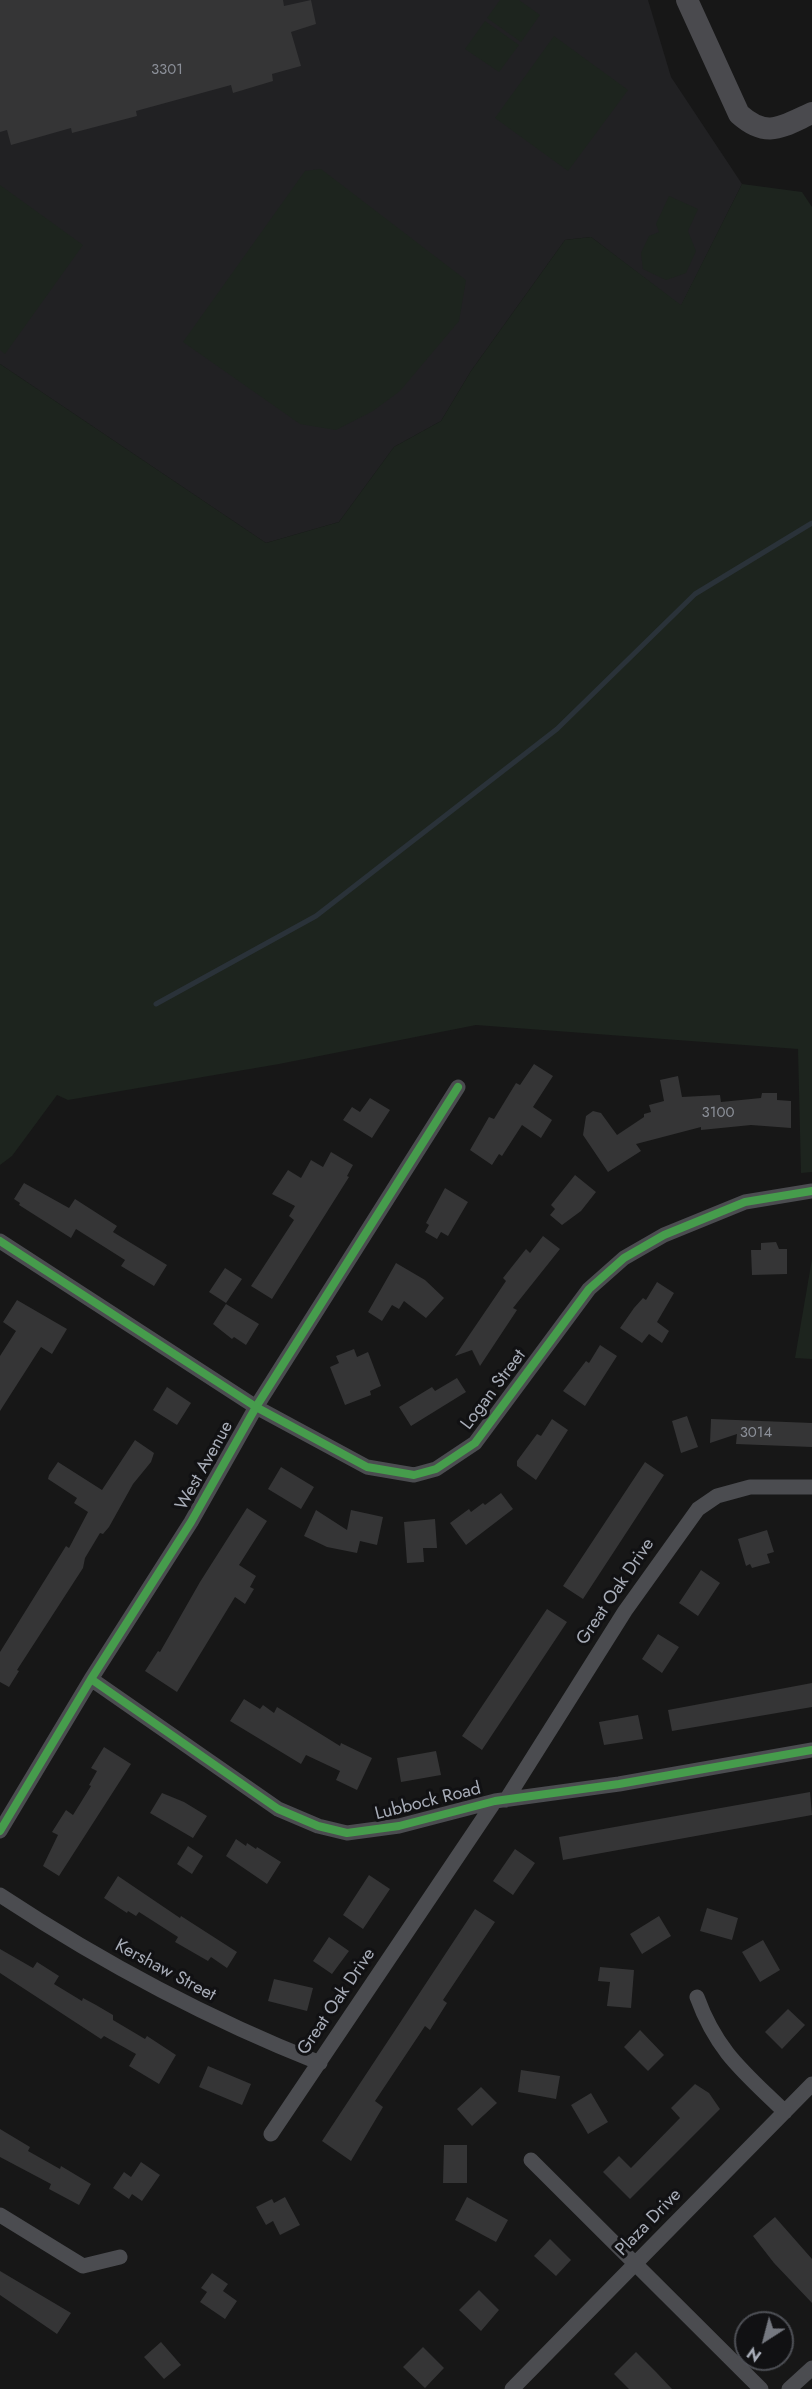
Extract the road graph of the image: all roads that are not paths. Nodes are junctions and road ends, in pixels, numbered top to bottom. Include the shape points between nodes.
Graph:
1 (687, 0) edge
2 (802, 117) edge
3 (458, 1088) dead end
4 (812, 1191) edge
5 (0, 1241) edge
6 (256, 1407) junction
7 (812, 1487) edge
8 (91, 1679) junction
9 (812, 1750) edge
10 (500, 1801) junction
11 (0, 1831) edge
12 (0, 1895) edge
13 (697, 1997) dead end
14 (320, 2063) junction
15 (812, 2084) edge
16 (784, 2112) junction
17 (271, 2134) dead end
18 (531, 2160) dead end
19 (0, 2215) edge
20 (120, 2257) dead end
21 (634, 2266) junction
22 (812, 2368) edge
23 (512, 2389) edge
24 (761, 2389) edge
25 (789, 2389) edge

1 - 2 street via 739,114 763,129 780,129
3 - 6 street, West Avenue
4 - 6 street, Logan Street via 745,1202 674,1230 624,1258 589,1289 484,1433 455,1457 425,1474 404,1475 367,1467
5 - 6 street, Logan Street
6 - 8 street, West Avenue via 191,1522
7 - 10 street, Great Oak Drive via 750,1487 717,1496 698,1509 625,1611
8 - 10 street, Lubbock Road via 278,1809 318,1826 358,1833
8 - 11 street, West Avenue
9 - 10 street, Lubbock Road
10 - 14 street, Great Oak Drive
12 - 14 street, Kershaw Street via 155,1989 243,2032
13 - 16 street via 719,2045
14 - 17 street, Great Oak Drive
15 - 16 street, Plaza Drive
16 - 21 street, Plaza Drive
18 - 21 street
19 - 20 street via 83,2266
21 - 23 street, Plaza Drive
21 - 24 street
22 - 25 street

